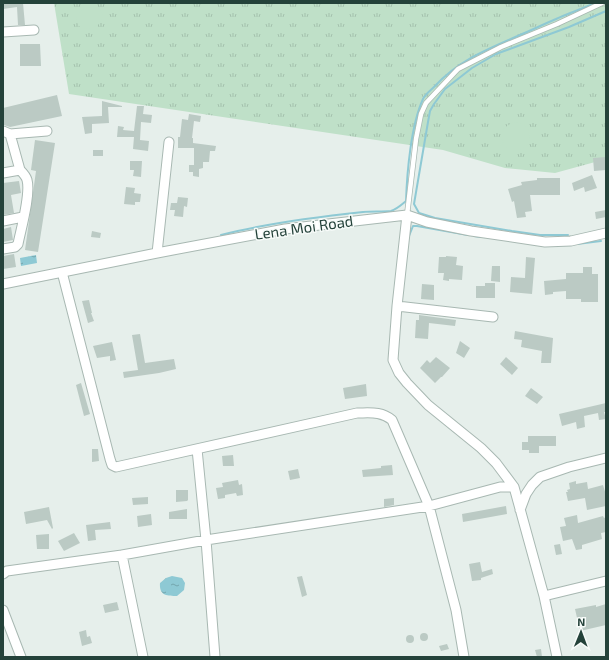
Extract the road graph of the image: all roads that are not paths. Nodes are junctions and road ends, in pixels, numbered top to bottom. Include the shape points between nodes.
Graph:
1 (602, 3) edge
2 (34, 30) dead end
3 (3, 32) edge
4 (47, 130) dead end
5 (6, 133) edge
6 (168, 142) dead end
7 (20, 170) junction
8 (3, 173) edge
9 (407, 215) junction
10 (23, 217) junction
11 (3, 221) edge
12 (606, 233) edge
13 (3, 248) edge
14 (157, 253) junction
15 (62, 272) junction
16 (3, 284) edge
17 (397, 306) junction
18 (493, 317) dead end
19 (197, 449) junction
20 (606, 458) edge
21 (514, 487) junction
22 (429, 506) junction
23 (520, 510) junction
24 (206, 540) junction
25 (122, 555) junction
26 (3, 574) edge
27 (606, 581) edge
28 (544, 596) junction
29 (3, 610) edge
30 (21, 657) edge
31 (143, 657) edge
32 (215, 657) edge
33 (464, 657) edge
34 (557, 657) edge

1 - 9 lane via 501,47 458,69 426,103 416,139
2 - 3 street
4 - 5 street
5 - 7 street
6 - 14 street
7 - 8 street
7 - 10 street via 28,180
9 - 12 street, Lena Moi Road via 426,222 471,231 545,242 571,241
9 - 14 street, Lena Moi Road via 285,229
9 - 17 street
10 - 11 street
10 - 13 street via 18,244 15,247
14 - 15 street, Lena Moi Road
15 - 16 street, Lena Moi Road
15 - 19 street via 112,465 120,467
17 - 18 street
17 - 21 street via 393,360 399,373 428,405 481,448
19 - 22 street via 357,413 384,414 392,420
19 - 24 street
20 - 23 street via 540,477 526,494
21 - 22 street via 500,487
21 - 23 street
22 - 24 street
22 - 33 street via 456,610
23 - 28 street
24 - 25 street
24 - 32 street
25 - 26 street via 7,571
25 - 31 street
27 - 28 street
28 - 34 street
29 - 30 street

